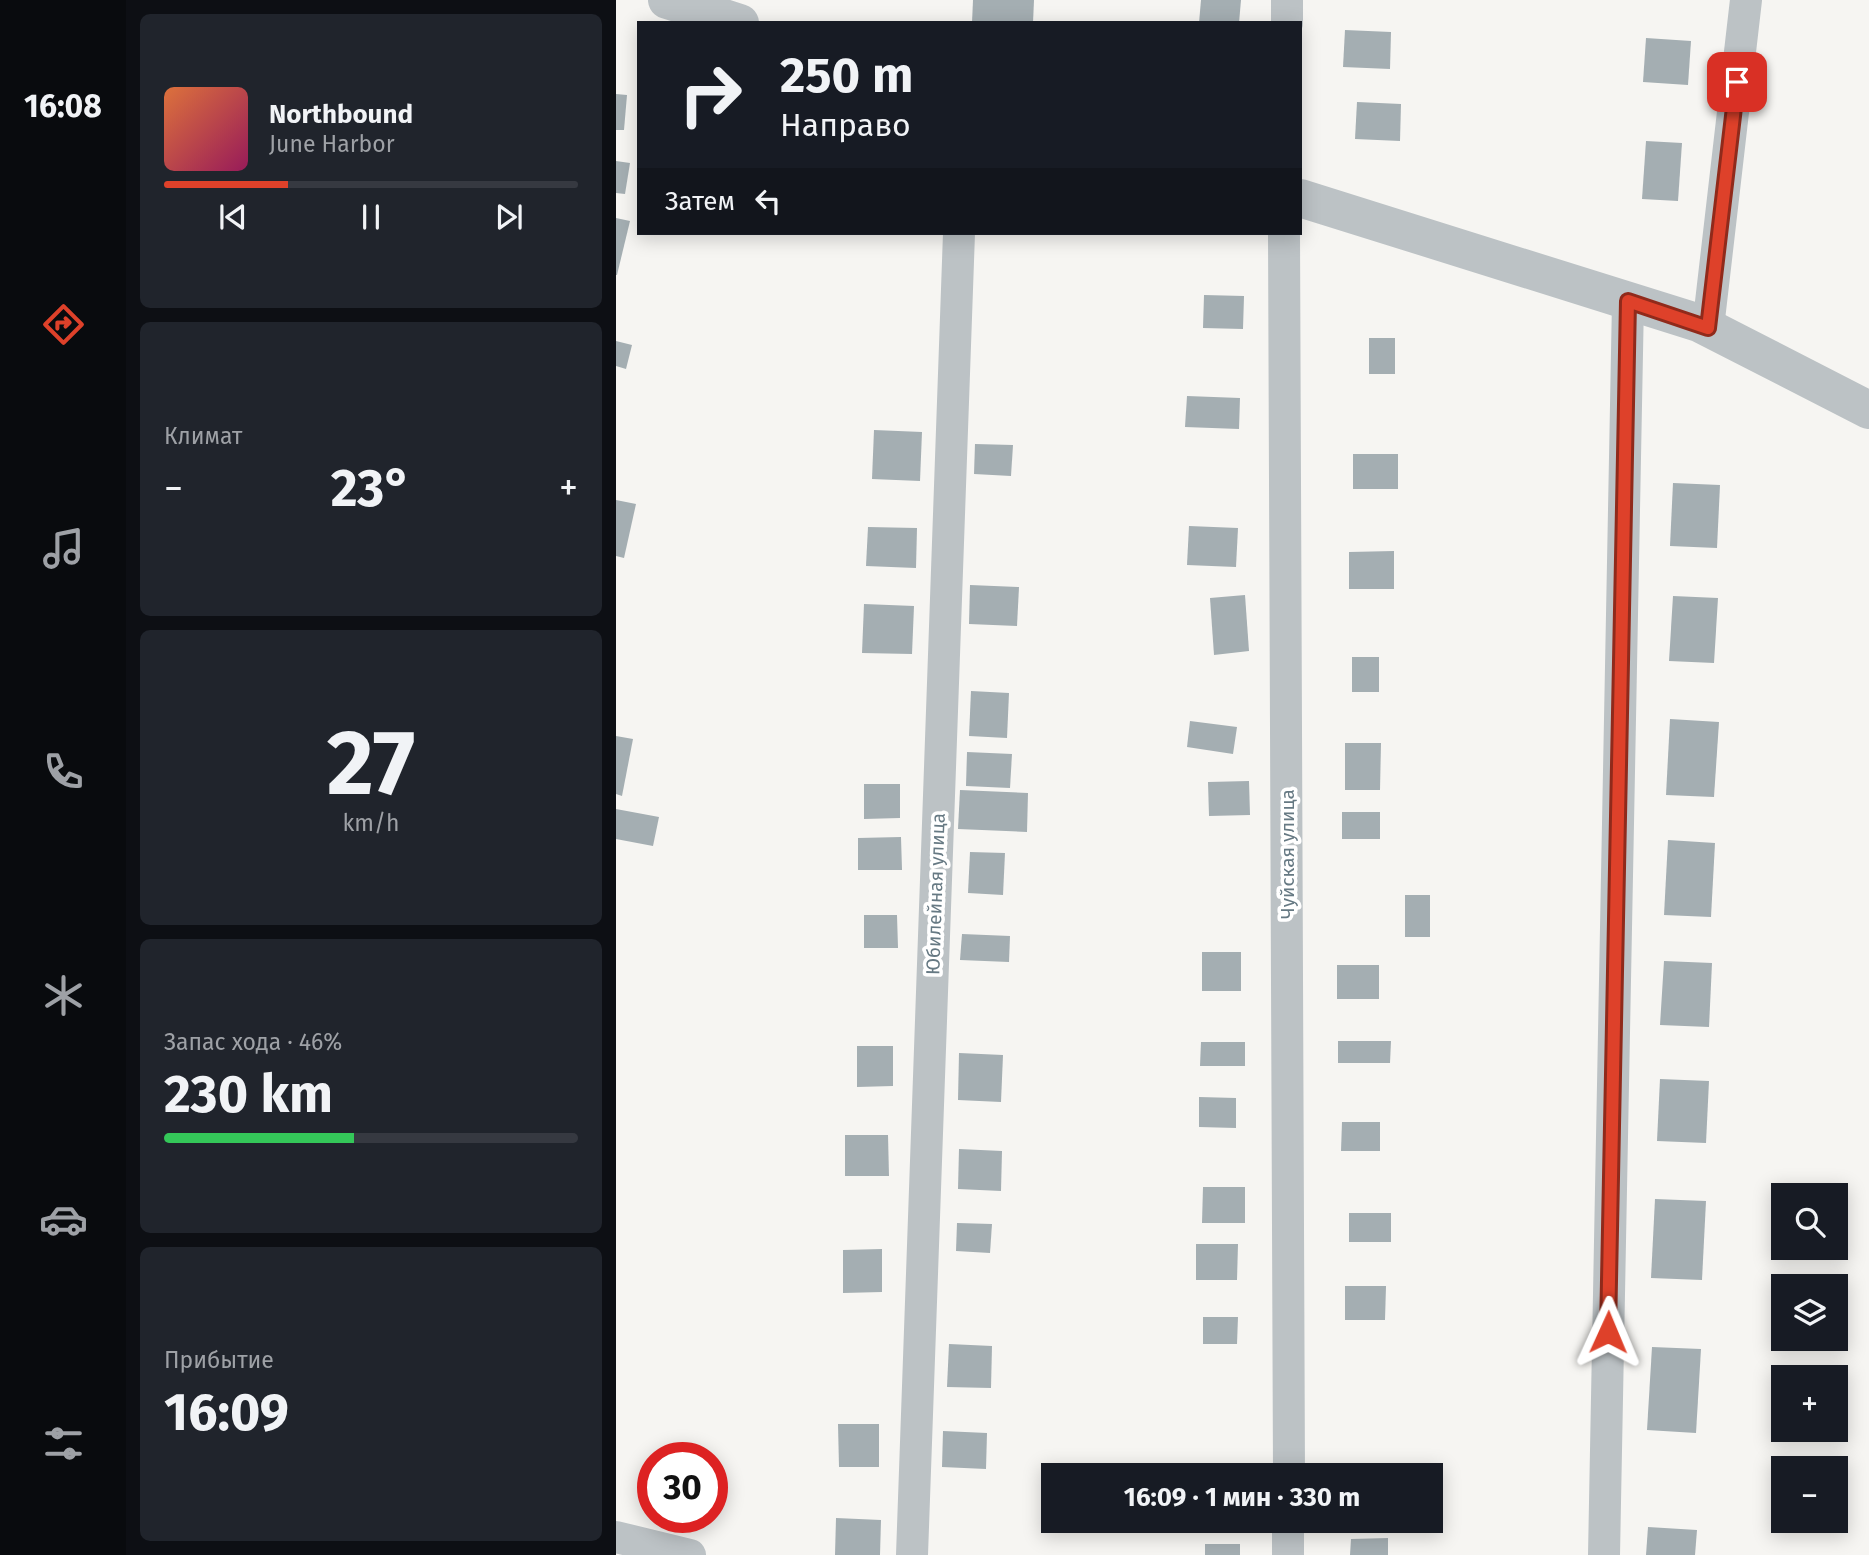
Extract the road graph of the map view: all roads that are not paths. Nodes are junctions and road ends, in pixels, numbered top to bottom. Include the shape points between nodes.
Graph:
1 (667, 0) edge
2 (1287, 0) edge
3 (1746, 0) edge
4 (734, 21) edge
5 (1287, 21) edge
6 (1302, 199) edge
7 (959, 235) edge
8 (1284, 235) edge
9 (1628, 301) junction
10 (1708, 328) junction
11 (1869, 410) edge
12 (1289, 1463) edge
13 (1288, 1533) edge
14 (616, 1537) edge
15 (690, 1555) edge
16 (912, 1555) edge
17 (1288, 1555) edge
18 (1604, 1555) edge

1 - 4 street
2 - 5 street
3 - 10 street
6 - 9 street
7 - 16 street, Юбилейная улица
8 - 12 street, Чуйская улица
9 - 10 street
9 - 18 street
10 - 11 street
13 - 17 street
14 - 15 street

